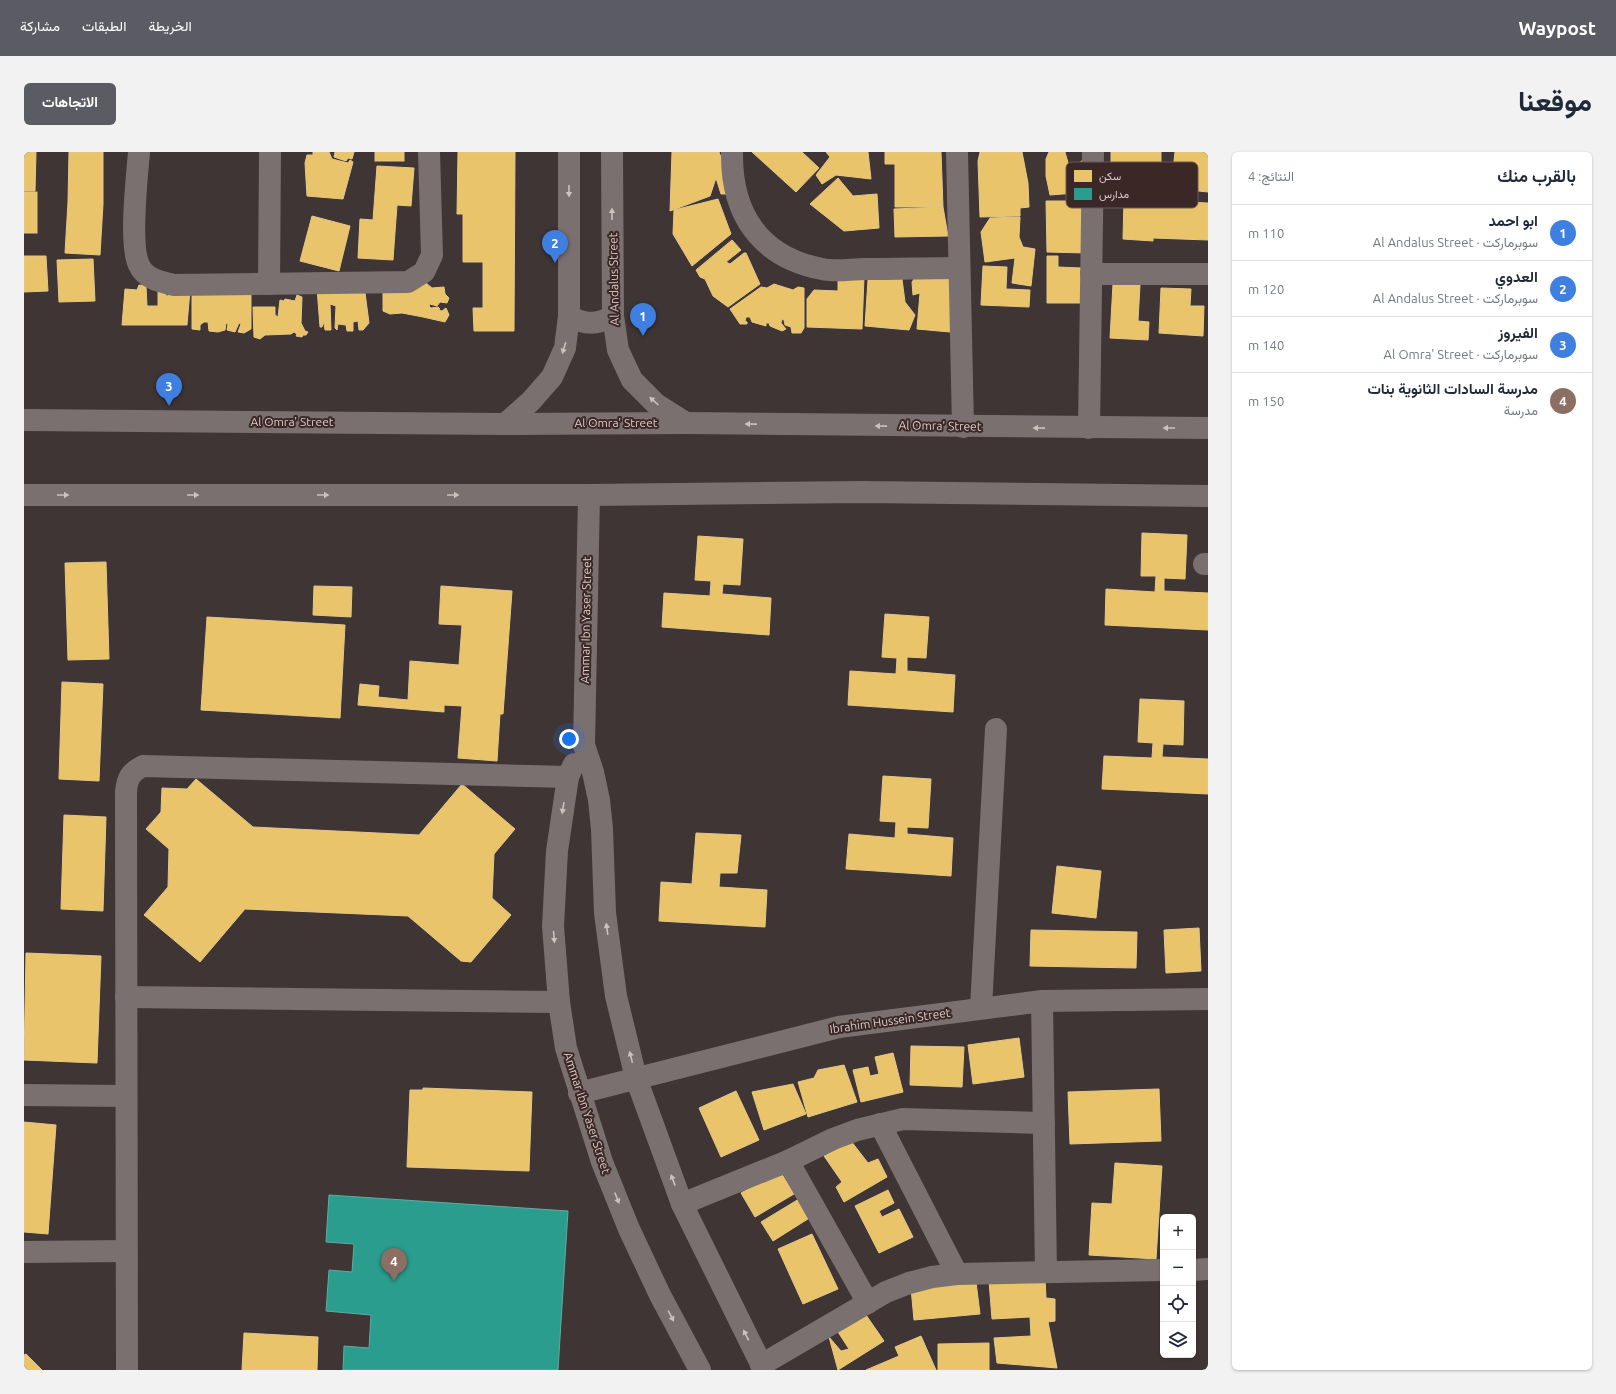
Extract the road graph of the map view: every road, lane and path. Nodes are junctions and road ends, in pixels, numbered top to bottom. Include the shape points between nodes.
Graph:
1 (139, 152) edge
2 (270, 152) edge
3 (429, 152) edge
4 (569, 152) edge
5 (612, 152) edge
6 (732, 152) edge
7 (957, 152) edge
8 (1093, 152) edge
9 (1093, 162) edge
10 (1092, 208) edge
11 (959, 268) junction
12 (1091, 274) junction
13 (1208, 274) edge
14 (269, 284) junction
15 (569, 316) junction
16 (613, 316) junction
17 (24, 420) edge
18 (686, 423) junction
19 (505, 424) junction
20 (963, 427) junction
21 (1089, 428) junction
22 (1208, 428) edge
23 (24, 495) edge
24 (589, 495) junction
25 (1208, 496) edge
26 (996, 729) dead end
27 (584, 745) junction
28 (568, 777) junction
29 (126, 998) junction
30 (1208, 999) edge
31 (1042, 1001) junction
32 (559, 1002) junction
33 (981, 1008) junction
34 (636, 1078) junction
35 (579, 1093) junction
36 (24, 1095) edge
37 (126, 1096) junction
38 (1044, 1123) junction
39 (880, 1124) junction
40 (788, 1160) junction
41 (682, 1204) junction
42 (126, 1251) junction
43 (24, 1252) edge
44 (1208, 1269) edge
45 (1160, 1270) edge
46 (1196, 1270) edge
47 (1046, 1272) junction
48 (957, 1274) junction
49 (868, 1303) junction
50 (762, 1367) edge
51 (126, 1370) edge
52 (700, 1370) edge

1 - 14 street via 134,245 139,266 154,280 174,286
2 - 14 street
3 - 14 street via 432,256 424,272 408,282
4 -> 15 street
16 -> 5 street, Al Andalus Street
6 - 11 street via 737,198 750,225 770,247 795,262 824,270
7 - 11 street
8 - 9 street
10 - 12 street
11 - 20 street
12 - 13 street
12 - 21 street
15 - 16 street via 579,322 591,324 603,322
15 -> 19 street via 565,348 552,377 531,401
18 -> 16 street, Al Andalus Street via 656,404 632,380 618,350
17 - 19 street, Al Omra' Street
18 - 19 street, Al Omra' Street
20 -> 18 street, Al Omra' Street
21 -> 20 street, Al Omra' Street
22 -> 21 street, Al Omra' Street
23 -> 24 street
24 - 25 street via 871,492
24 - 27 street, Ammar Ibn Yaser Street
26 - 33 street
27 - 28 street, Ammar Ibn Yaser Street
34 -> 27 street, Ammar Ibn Yaser Street via 616,996 605,913 599,800
28 - 29 street via 144,766 138,768 127,781 126,792
28 -> 32 street, Ammar Ibn Yaser Street via 557,851 553,926
29 - 32 street
29 - 37 street
30 - 31 street, Ibrahim Hussein Street
31 - 33 street, Ibrahim Hussein Street
31 - 38 street
32 - 35 street, Ammar Ibn Yaser Street via 566,1048
33 - 34 street, Ibrahim Hussein Street via 839,1027
34 - 35 street, Ibrahim Hussein Street
41 -> 34 street, Ammar Ibn Yaser Street
35 -> 52 street, Ammar Ibn Yaser Street via 602,1162 629,1229
36 - 37 street
37 - 42 street
38 - 39 street via 903,1119
38 - 47 street
39 - 40 street via 833,1139
39 - 48 street
40 - 41 street
40 - 49 street
50 -> 41 street, Ammar Ibn Yaser Street
42 - 43 street
42 - 51 street
44 - 46 street
45 - 47 street
47 - 48 street
48 - 49 street via 909,1283
49 - 50 street

